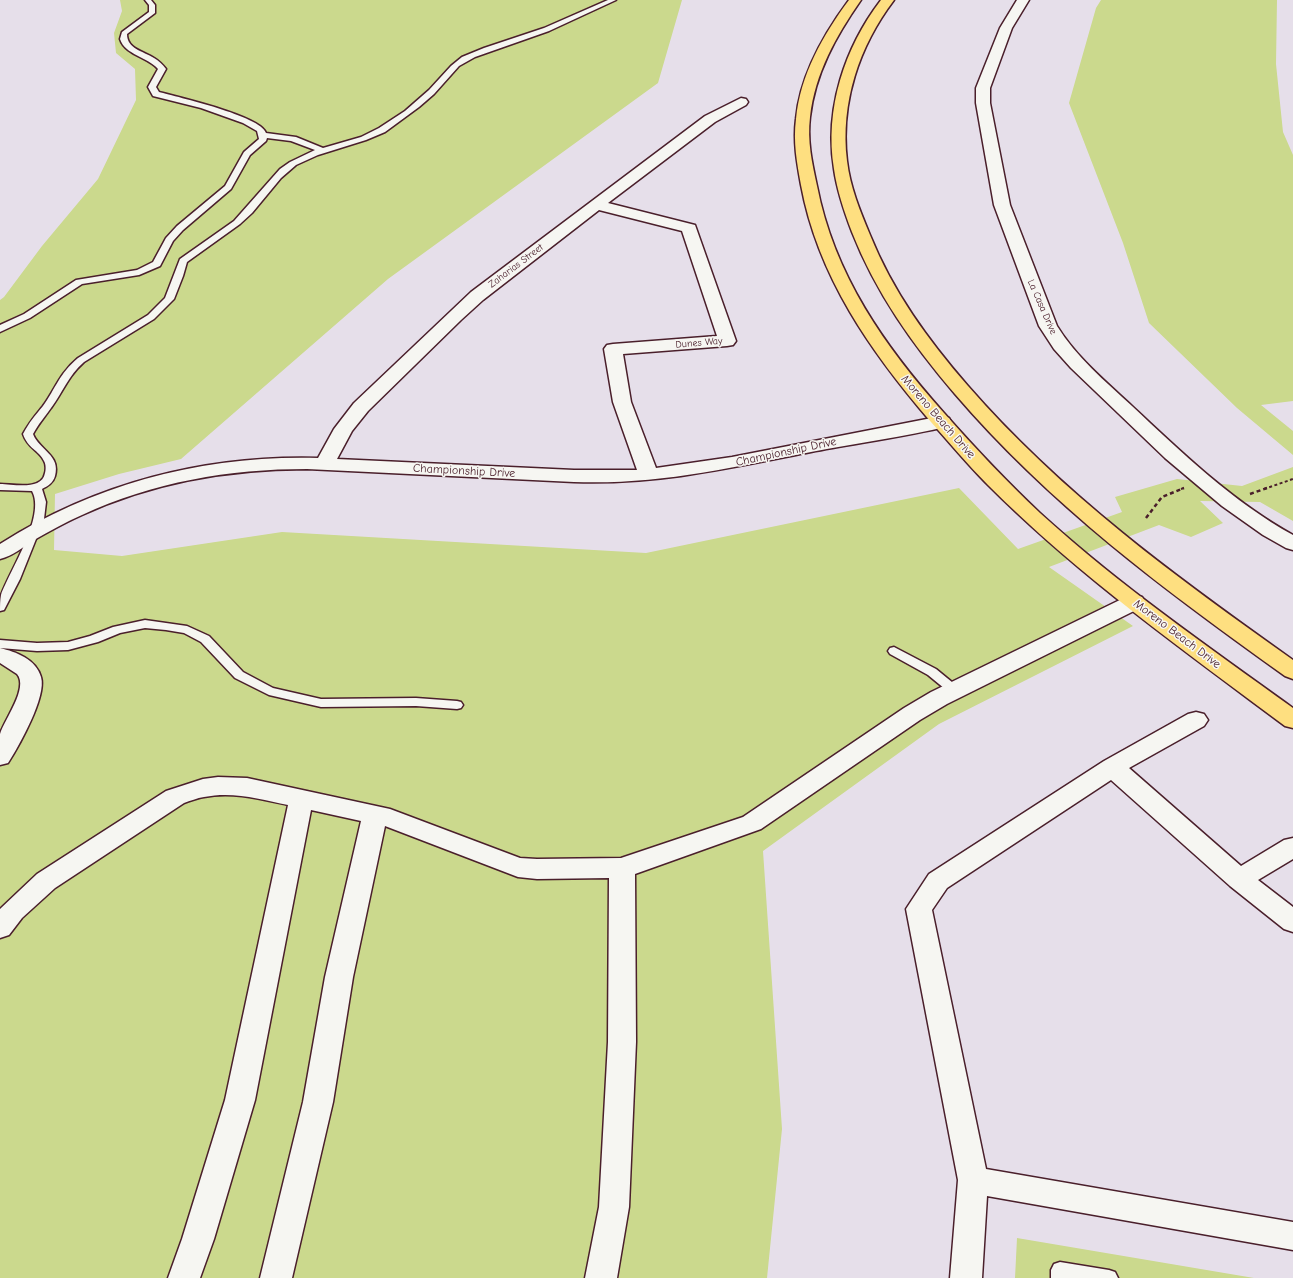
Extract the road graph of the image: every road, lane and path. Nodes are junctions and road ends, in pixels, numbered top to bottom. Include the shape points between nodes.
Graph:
1 (148, 0) edge
2 (613, 0) edge
3 (855, 0) edge
4 (888, 0) edge
5 (1023, 0) edge
6 (741, 102) dead end
7 (263, 135) junction
8 (321, 150) junction
9 (596, 205) junction
10 (0, 329) edge
11 (983, 416) junction
12 (942, 422) junction
13 (325, 464) junction
14 (649, 475) junction
15 (0, 487) edge
16 (36, 487) junction
17 (36, 530) junction
18 (1293, 544) edge
19 (0, 553) edge
20 (1134, 602) junction
21 (0, 607) edge
22 (0, 644) edge
23 (894, 651) dead end
24 (0, 655) edge
25 (1293, 671) edge
26 (954, 690) junction
27 (457, 705) dead end
28 (1196, 720) dead end
29 (1293, 720) edge
30 (0, 757) edge
31 (1112, 767) junction
32 (304, 799) junction
33 (375, 815) junction
34 (1293, 847) edge
35 (622, 868) junction
36 (1239, 879) junction
37 (1293, 922) edge
38 (0, 928) edge
39 (973, 1180) junction
40 (1293, 1236) edge
41 (184, 1278) edge
42 (276, 1278) edge
43 (601, 1278) edge
44 (966, 1278) edge
45 (1060, 1278) edge
46 (1109, 1278) edge

1 - 7 lane via 152,5 152,13 124,33 123,39 135,50 151,58 162,69 152,87 153,92 235,116 255,125
2 - 8 lane via 572,20 524,38 480,50 463,60 437,87 391,125 375,134
3 - 12 main road, Moreno Beach Drive via 829,37 816,67 806,102 802,138 808,187 815,218 844,290 875,340 921,401
4 - 11 main road via 861,40 848,71 840,104 839,152 846,192 868,252 884,286 918,337
5 - 18 street, La Casa Drive via 1006,28 983,88 982,103 1002,205 1048,326 1077,364 1172,454 1229,502
6 - 9 street, Zaharias Street via 710,119
7 - 8 lane via 294,139
7 - 10 lane via 263,139 241,162 228,187 173,236 157,264 139,272 79,282 27,316
8 - 16 lane via 283,171 244,216 183,261 169,299 151,317 72,368 28,434 30,443 48,458 51,465 50,475 45,484
9 - 13 street, Zaharias Street via 477,296 455,316 362,407 343,429
9 - 14 street, Dunes Way via 689,228 727,341 613,349 622,402
11 - 12 main road
11 - 25 main road via 1054,486 1107,532
12 - 14 street, Championship Drive via 718,466
12 - 20 main road, Moreno Beach Drive via 1008,494
13 - 14 street, Championship Drive via 574,477
13 - 17 street, Championship Drive via 246,465 165,479 104,498
15 - 16 lane
16 - 17 lane via 41,504
17 - 19 street, Championship Drive
17 - 21 lane
20 - 26 street
20 - 29 main road, Moreno Beach Drive
22 - 27 lane via 68,646 145,624 166,626 187,630 205,639 239,675 269,691 321,703 416,702
23 - 26 lane via 932,672
24 - 30 street via 12,659 23,667 30,676 31,688 27,702
26 - 35 street via 912,714 752,822
28 - 31 street
31 - 36 street
31 - 39 street via 938,881 919,909
32 - 33 street
32 - 38 street via 247,787 218,786 175,797 46,881 13,911
32 - 41 street via 300,805 240,1100
33 - 35 street via 390,818 518,867
33 - 42 street via 338,977 318,1102
34 - 36 street
35 - 43 street via 622,1042 614,1207
36 - 37 street
39 - 40 street
39 - 44 street
45 - 46 lane via 1060,1270

